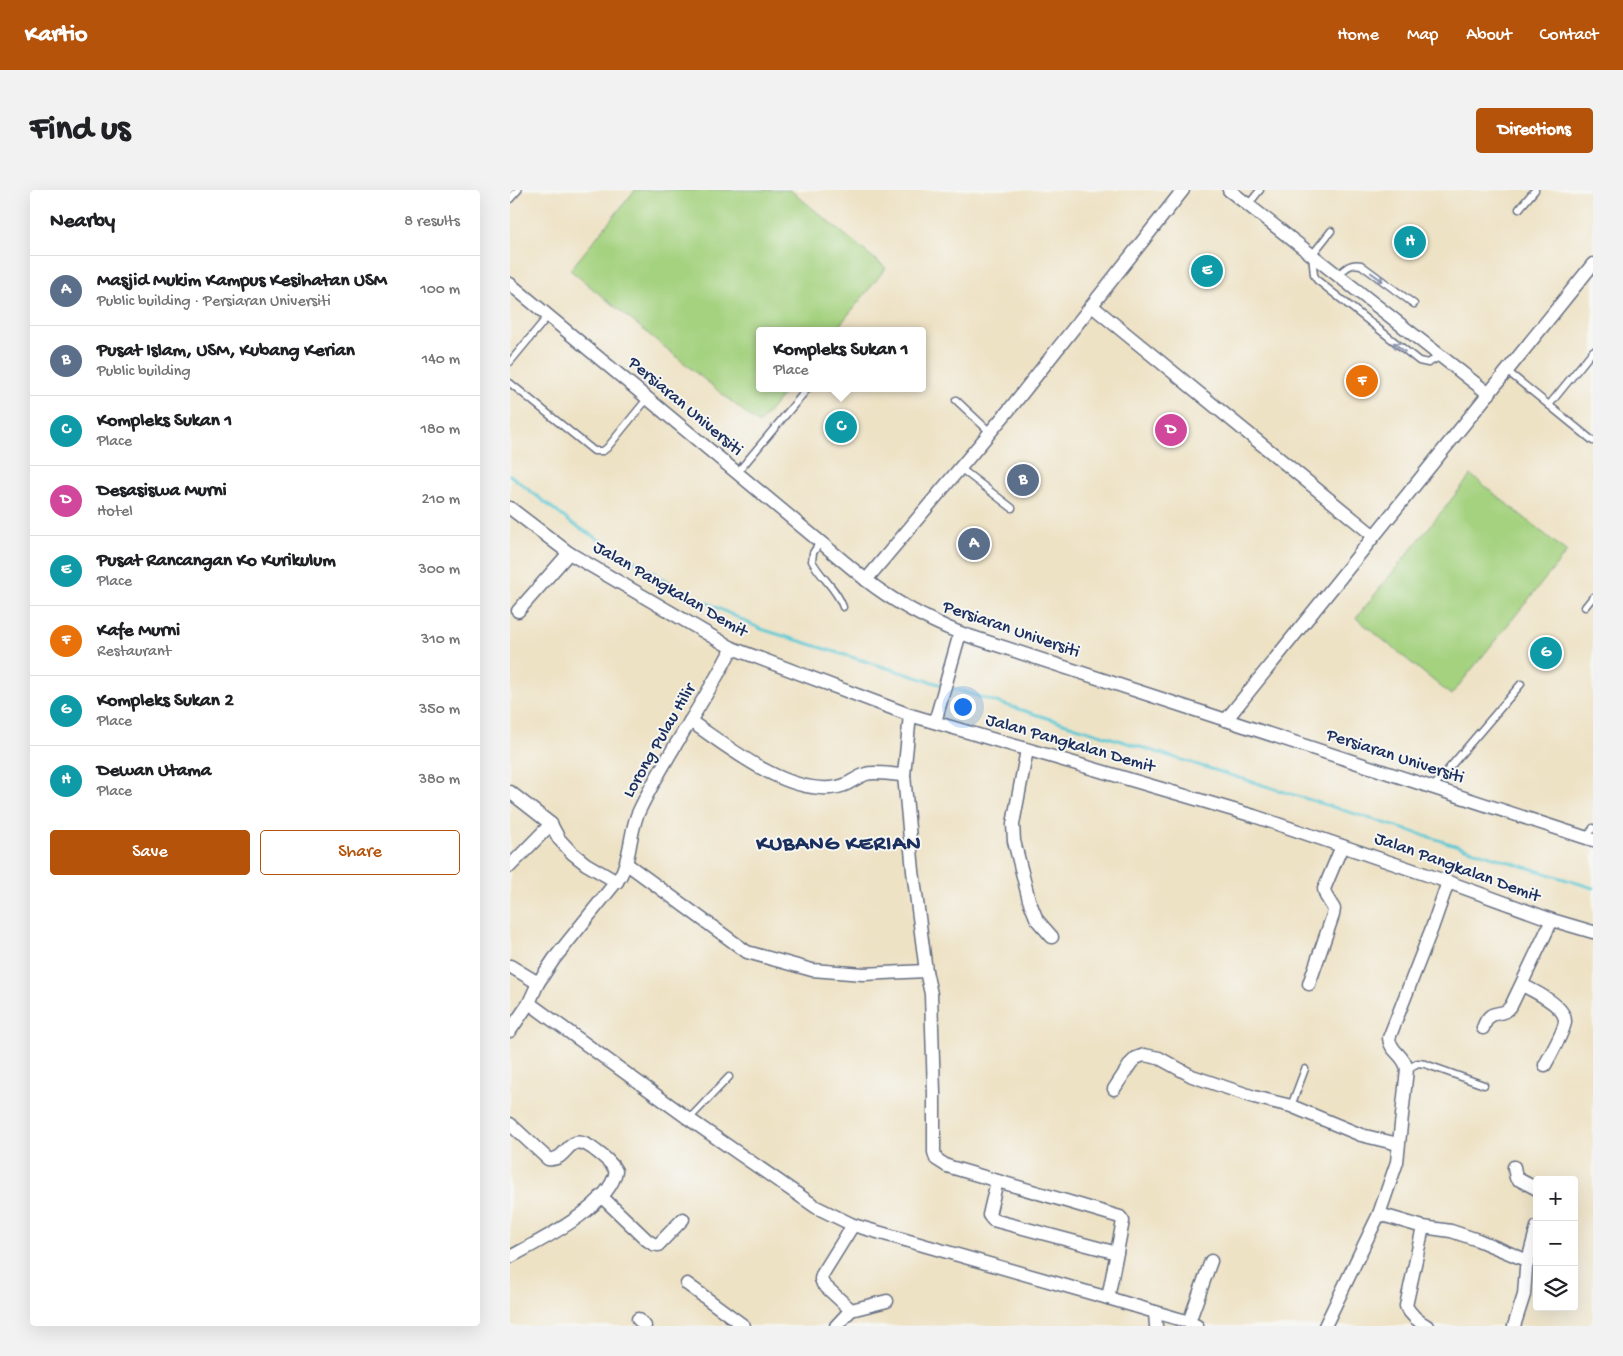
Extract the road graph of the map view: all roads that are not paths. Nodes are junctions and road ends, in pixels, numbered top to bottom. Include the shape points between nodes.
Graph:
1 (518, 190) edge
2 (1183, 190) edge
3 (1229, 190) edge
4 (1260, 190) edge
5 (1535, 190) edge
6 (510, 199) edge
7 (1248, 204) junction
8 (1519, 209) dead end
9 (1331, 231) dead end
10 (1312, 255) junction
11 (1593, 264) edge
12 (1338, 275) junction
13 (510, 284) edge
14 (1414, 304) dead end
15 (1092, 306) junction
16 (548, 316) junction
17 (1593, 352) edge
18 (1441, 356) junction
19 (510, 362) edge
20 (1507, 371) junction
21 (510, 383) edge
22 (805, 392) edge
23 (1489, 394) junction
24 (647, 398) junction
25 (956, 400) dead end
26 (1549, 405) junction
27 (990, 432) junction
28 (1593, 441) edge
29 (960, 468) junction
30 (737, 473) junction
31 (510, 508) edge
32 (1012, 508) dead end
33 (1374, 536) junction
34 (820, 542) junction
35 (570, 553) junction
36 (866, 580) junction
37 (1593, 597) edge
38 (843, 607) dead end
39 (1585, 607) dead end
40 (518, 611) dead end
41 (960, 633) junction
42 (732, 648) junction
43 (1522, 684) dead end
44 (910, 715) junction
45 (1226, 720) junction
46 (690, 721) junction
47 (935, 722) junction
48 (1027, 750) junction
49 (904, 775) junction
50 (1432, 788) junction
51 (510, 792) edge
52 (551, 824) junction
53 (1591, 835) edge
54 (1342, 846) junction
55 (627, 864) junction
56 (510, 866) edge
57 (617, 882) junction
58 (1448, 882) junction
59 (1552, 920) junction
60 (1593, 932) edge
61 (1052, 937) dead end
62 (510, 966) edge
63 (926, 971) junction
64 (538, 983) junction
65 (1308, 984) dead end
66 (1522, 985) junction
67 (529, 1003) junction
68 (1483, 1028) dead end
69 (510, 1031) edge
70 (1545, 1065) dead end
71 (1305, 1069) dead end
72 (1407, 1069) junction
73 (729, 1077) dead end
74 (1484, 1085) dead end
75 (1114, 1089) dead end
76 (1291, 1106) junction
77 (689, 1119) junction
78 (510, 1124) edge
79 (1398, 1144) junction
80 (1514, 1167) dead end
81 (997, 1181) junction
82 (1533, 1187) edge
83 (601, 1196) junction
84 (1379, 1214) junction
85 (683, 1219) dead end
86 (853, 1224) junction
87 (1422, 1227) junction
88 (1533, 1242) edge
89 (1117, 1253) junction
90 (510, 1257) edge
91 (1211, 1261) dead end
92 (1528, 1261) junction
93 (687, 1284) dead end
94 (1108, 1298) junction
95 (887, 1301) dead end
96 (851, 1310) junction
97 (1155, 1312) junction
98 (1193, 1324) edge
99 (744, 1326) edge
100 (836, 1326) edge
101 (1156, 1326) edge
102 (1325, 1326) edge
103 (1427, 1326) edge
104 (1514, 1326) edge

1 - 6 lane
2 - 15 street
3 - 7 street
4 - 7 lane
5 - 8 lane
7 - 10 street
9 - 10 lane
10 - 12 street
18 -> 10 lane via 1428,363 1418,362 1317,280
11 - 20 street
12 -> 14 lane via 1348,266 1361,265
12 - 18 street
13 - 16 street, Persiaran Universiti
15 - 27 street
15 - 33 street
16 - 19 lane
16 - 24 street, Persiaran Universiti
17 - 26 lane
18 - 23 street
20 - 23 street
20 - 26 lane
21 - 24 lane via 594,451 607,448
22 - 30 lane
23 - 33 street
24 - 30 street, Persiaran Universiti
25 - 27 lane
26 - 28 lane
27 - 29 street
29 - 32 lane
29 - 36 street
30 - 34 street, Persiaran Universiti
31 - 35 street, Jalan Pangkalan Demit
33 - 45 street
34 - 36 street, Persiaran Universiti
34 - 38 lane via 812,561 840,598
35 - 40 street
35 - 42 street, Jalan Pangkalan Demit
36 - 41 street, Persiaran Universiti via 913,612
37 - 39 lane
41 - 45 street, Persiaran Universiti
41 - 47 street
42 - 44 street, Jalan Pangkalan Demit
42 - 46 street, Lorong Pulau Hilir
43 - 50 lane
44 - 47 street, Jalan Pangkalan Demit
44 - 49 street
45 - 50 street, Persiaran Universiti
46 - 49 street via 775,775 809,787 846,786 866,774
46 - 55 street, Lorong Pulau Hilir via 638,813
47 - 48 street, Jalan Pangkalan Demit
48 - 54 street, Jalan Pangkalan Demit via 1254,816
48 - 61 street via 1013,824 1014,841 1028,900 1042,928
49 - 63 street
50 - 53 street, Persiaran Universiti
51 - 52 street
52 - 56 street
52 - 57 street via 572,854
54 - 58 street, Jalan Pangkalan Demit
54 - 65 street via 1324,889 1334,909 1333,915
55 - 57 street, Lorong Pulau Hilir
55 - 63 street via 747,952 812,970 863,974
57 - 64 street, Lorong Pulau Hilir
58 - 59 street, Jalan Pangkalan Demit
58 - 72 street via 1389,1038 1390,1046 1402,1057
59 - 60 street, Jalan Pangkalan Demit
59 - 66 street
62 - 64 street
63 - 81 street via 931,994 936,1159 947,1166
64 - 67 street, Lorong Pulau Hilir
66 - 68 street via 1508,1010 1491,1014
66 - 70 street via 1541,994 1564,1019 1564,1026
67 - 69 street, Lorong Pulau Hilir
67 - 77 street
71 - 76 lane
72 - 74 lane via 1418,1063 1425,1064
72 - 79 street
73 - 77 lane
75 - 76 street via 1131,1063 1144,1055 1159,1058 1192,1076
76 - 79 street via 1361,1135
77 - 86 street via 816,1207
78 - 83 street via 548,1159 560,1157 574,1143 588,1144 616,1171
79 - 84 street via 1397,1162
80 - 82 street via 1516,1178
81 - 89 street via 1120,1217 1123,1221
81 - 89 street via 989,1215 993,1220
83 - 85 street via 653,1244 663,1241
83 - 90 street via 584,1213
84 - 87 street
84 - 102 street
86 - 94 street
86 - 96 street via 821,1279
87 - 92 street via 1451,1231
87 - 103 street via 1406,1306 1418,1322
88 - 92 street
89 - 94 street
91 - 98 street
92 - 104 street via 1524,1295
93 - 99 street
94 - 97 street
95 - 96 street
96 - 100 street
97 - 98 street
97 - 101 street

